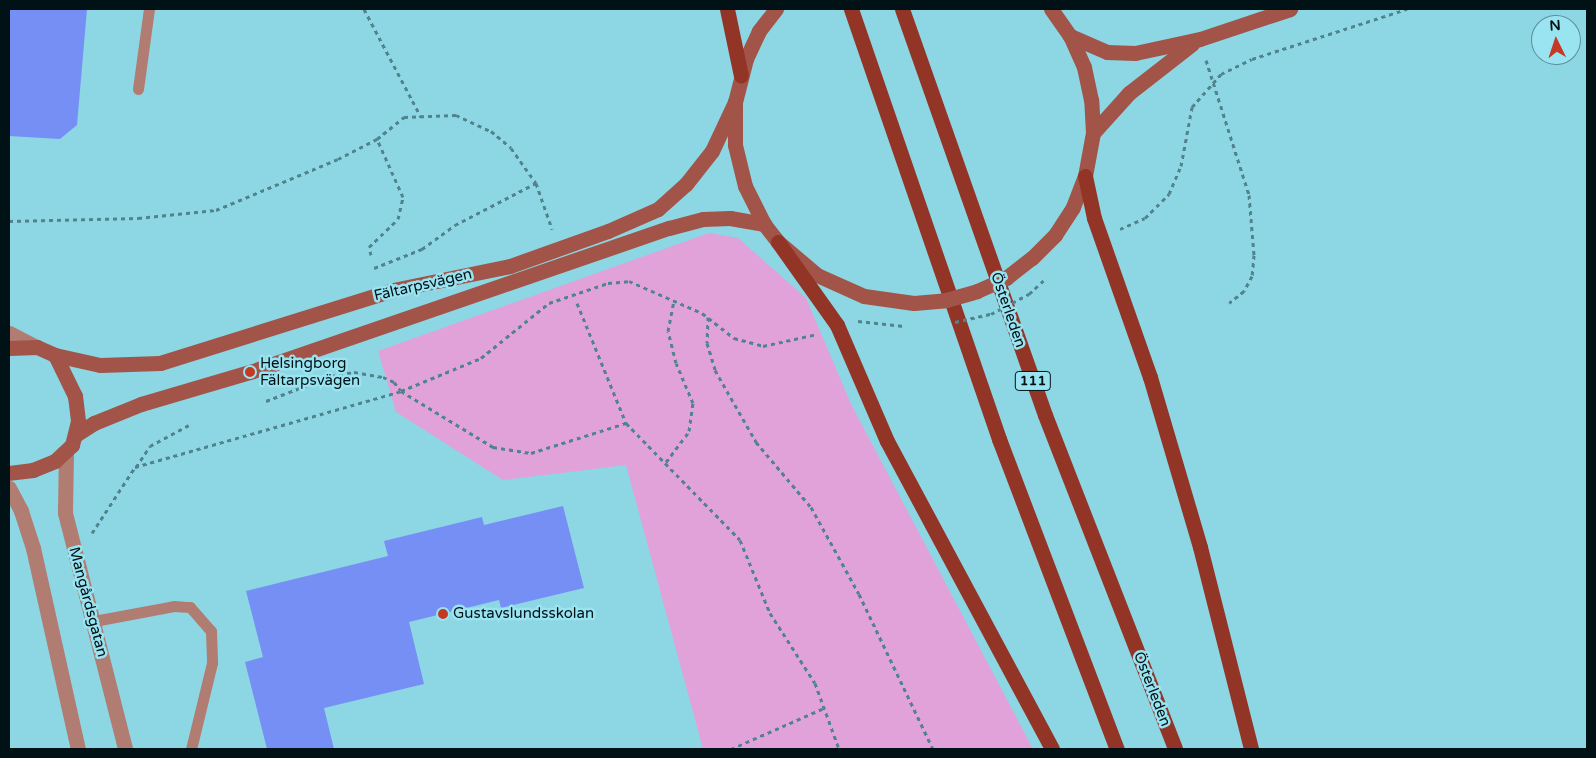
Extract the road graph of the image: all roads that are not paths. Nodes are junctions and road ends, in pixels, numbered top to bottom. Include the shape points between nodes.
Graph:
1 (149, 9) edge
2 (727, 9) edge
3 (776, 9) edge
4 (851, 9) edge
5 (902, 9) edge
6 (1051, 9) edge
7 (1290, 9) edge
8 (1070, 36) junction
9 (1200, 39) junction
10 (741, 76) junction
11 (138, 89) dead end
12 (735, 102) junction
13 (1093, 133) junction
14 (1085, 176) junction
15 (764, 224) junction
16 (778, 242) junction
17 (9, 333) edge
18 (37, 347) junction
19 (9, 348) edge
20 (55, 355) junction
21 (76, 434) junction
22 (66, 453) junction
23 (9, 474) edge
24 (9, 488) edge
25 (94, 621) junction
26 (78, 749) edge
27 (125, 749) edge
28 (191, 749) edge
29 (1052, 749) edge
30 (1117, 749) edge
31 (1175, 749) edge
32 (1251, 749) edge

1 - 11 lane
2 - 10 main road
3 - 10 main road via 759,31
4 - 30 main road via 999,439
5 - 31 main road, Österleden / 111 via 1045,415
6 - 8 main road
7 - 9 main road
8 - 9 main road via 1107,52 1135,53
8 - 13 main road via 1084,67 1092,100
9 - 13 main road via 1129,93
10 - 12 main road
12 - 15 main road via 735,144 745,186
12 - 20 main road, Fältarpsvägen via 712,151 686,184 658,209 608,231 510,266 393,290 160,363 100,365
13 - 14 main road
14 - 16 main road, bridge via 1073,207 1055,234 1032,258 1006,278 946,300 914,303 864,296 817,275
14 - 32 main road via 1100,237 1150,376 1200,548
15 - 16 main road
15 - 21 main road, Fältarpsvägen via 730,218 669,228 250,372 141,404
16 - 29 main road via 836,325 862,391 887,441
17 - 18 street
18 - 19 main road
18 - 20 main road, Fältarpsvägen
20 - 21 main road via 75,396
21 - 22 main road
22 - 23 main road via 45,466
22 - 25 street, Mangårdsgatan via 64,499
24 - 26 street via 21,510 32,548
25 - 27 street, Mangårdsgatan
25 - 28 lane via 174,606 190,607 211,631 212,663

